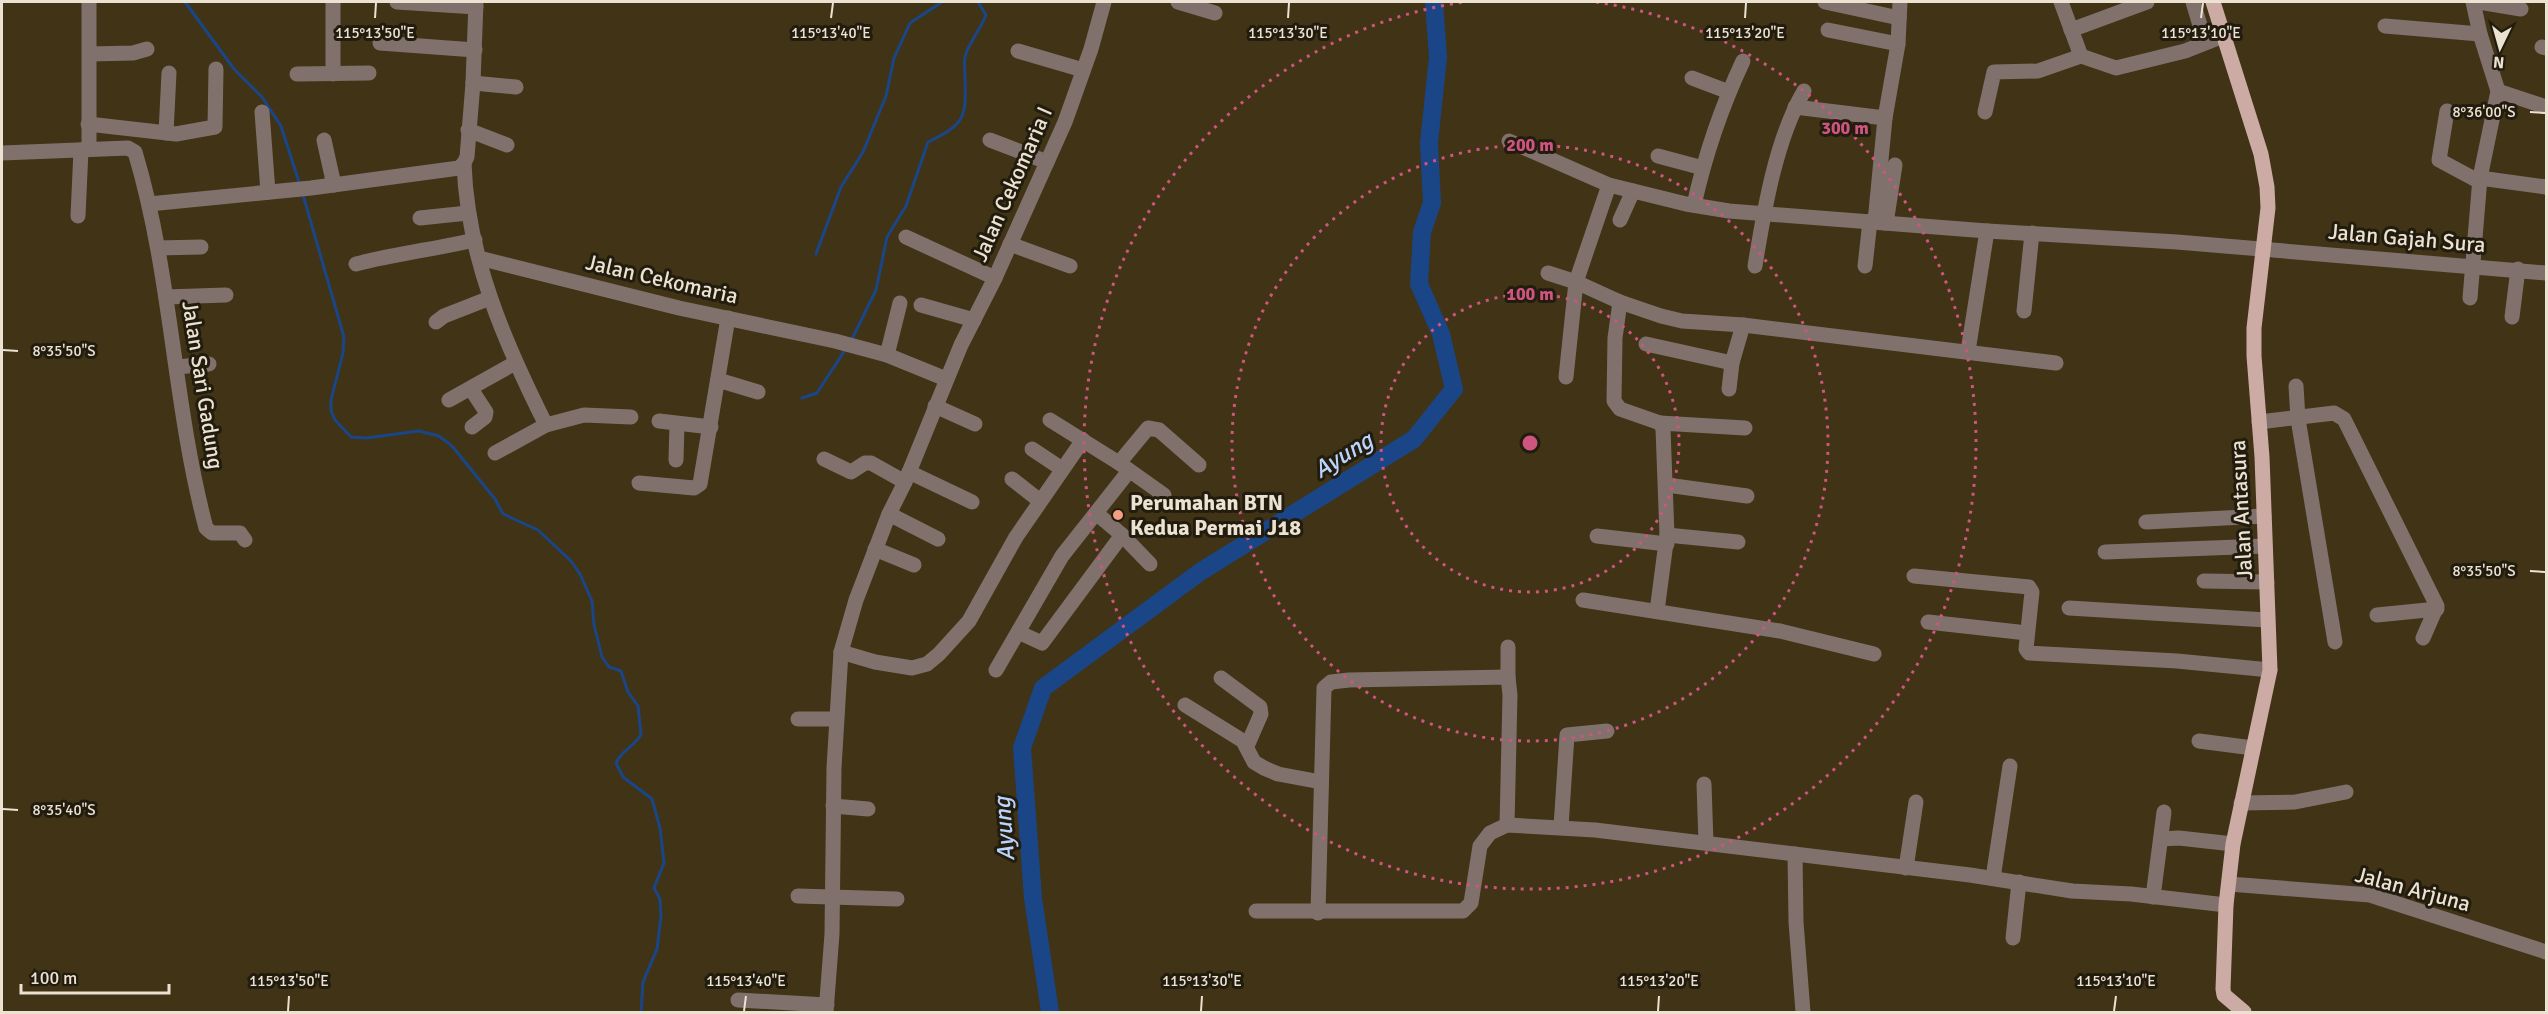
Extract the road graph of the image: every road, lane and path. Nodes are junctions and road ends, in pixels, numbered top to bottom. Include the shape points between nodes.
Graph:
1 (89, 2) edge
2 (333, 2) edge
3 (397, 2) edge
4 (1104, 2) edge
5 (1178, 2) edge
6 (1825, 2) edge
7 (1900, 2) edge
8 (2061, 2) edge
9 (2147, 2) edge
10 (2193, 2) edge
11 (2213, 2) edge
12 (2473, 2) edge
13 (2480, 2) edge
14 (476, 4) edge
15 (2521, 9) dead end
16 (1215, 13) dead end
17 (1899, 18) junction
18 (2385, 26) dead end
19 (1828, 30) dead end
20 (2071, 30) junction
21 (2480, 34) junction
22 (2223, 36) junction
23 (2205, 42) junction
24 (380, 43) dead end
25 (1898, 44) junction
26 (147, 49) dead end
27 (475, 50) junction
28 (1018, 51) dead end
29 (90, 54) junction
30 (2081, 56) junction
31 (1743, 61) dead end
32 (216, 69) dead end
33 (1083, 70) junction
34 (169, 73) dead end
35 (369, 73) dead end
36 (297, 74) dead end
37 (333, 74) junction
38 (1692, 78) dead end
39 (473, 83) junction
40 (516, 87) dead end
41 (1804, 91) dead end
42 (2498, 91) junction
43 (1729, 92) junction
44 (1795, 107) junction
45 (2547, 107) edge
46 (2447, 111) dead end
47 (262, 112) dead end
48 (1985, 112) dead end
49 (1885, 118) junction
50 (88, 124) junction
51 (468, 130) junction
52 (166, 133) junction
53 (324, 140) dead end
54 (990, 140) dead end
55 (1509, 141) dead end
56 (507, 145) dead end
57 (85, 150) junction
58 (2, 153) edge
59 (1658, 156) dead end
60 (1047, 162) junction
61 (464, 164) junction
62 (1895, 165) dead end
63 (1703, 168) junction
64 (2480, 180) junction
65 (334, 185) junction
66 (1609, 185) junction
67 (2547, 187) edge
68 (1633, 191) junction
69 (268, 192) junction
70 (149, 204) junction
71 (1694, 205) junction
72 (1764, 212) junction
73 (468, 213) junction
74 (78, 216) dead end
75 (420, 218) dead end
76 (1620, 220) dead end
77 (1877, 222) junction
78 (1987, 231) junction
79 (2032, 233) junction
80 (906, 237) dead end
81 (475, 240) junction
82 (1010, 244) junction
83 (201, 247) dead end
84 (158, 248) junction
85 (2264, 250) junction
86 (479, 258) junction
87 (356, 264) dead end
88 (1070, 266) dead end
89 (1755, 266) dead end
90 (1865, 266) dead end
91 (2473, 266) junction
92 (2518, 269) junction
93 (1548, 273) dead end
94 (2547, 273) edge
95 (995, 278) junction
96 (1576, 282) junction
97 (226, 295) dead end
98 (166, 297) junction
99 (490, 298) junction
100 (2470, 298) dead end
101 (1620, 302) junction
102 (900, 303) dead end
103 (921, 305) dead end
104 (2024, 311) dead end
105 (2512, 316) dead end
106 (728, 318) junction
107 (974, 320) junction
108 (436, 322) dead end
109 (1743, 325) junction
110 (1646, 344) dead end
111 (1968, 351) junction
112 (887, 355) junction
113 (515, 363) junction
114 (1732, 363) junction
115 (2056, 363) dead end
116 (209, 364) dead end
117 (177, 367) junction
118 (1566, 377) dead end
119 (946, 379) junction
120 (718, 380) junction
121 (2296, 387) dead end
122 (471, 389) junction
123 (1729, 389) dead end
124 (758, 392) dead end
125 (449, 400) dead end
126 (935, 406) junction
127 (631, 417) dead end
128 (2298, 419) junction
129 (1050, 420) dead end
130 (659, 422) dead end
131 (2259, 422) junction
132 (1660, 423) junction
133 (677, 424) junction
134 (975, 424) dead end
135 (546, 425) junction
136 (472, 427) dead end
137 (711, 427) junction
138 (1745, 428) dead end
139 (1083, 440) junction
140 (1032, 449) dead end
141 (495, 453) dead end
142 (825, 459) dead end
143 (676, 460) dead end
144 (1199, 465) dead end
145 (1124, 467) junction
146 (1062, 468) junction
147 (907, 477) junction
148 (1012, 479) dead end
149 (639, 483) dead end
150 (1667, 485) junction
151 (1164, 495) dead end
152 (1747, 496) dead end
153 (1040, 501) junction
154 (972, 502) dead end
155 (1096, 513) junction
156 (889, 514) junction
157 (2264, 516) junction
158 (2145, 522) dead end
159 (1122, 535) junction
160 (1598, 536) dead end
161 (938, 539) dead end
162 (1667, 539) junction
163 (245, 540) dead end
164 (1738, 542) dead end
165 (2265, 546) junction
166 (875, 549) junction
167 (2105, 552) dead end
168 (1150, 564) dead end
169 (914, 565) dead end
170 (1914, 576) dead end
171 (2204, 581) dead end
172 (2267, 582) junction
173 (1583, 600) dead end
174 (2069, 608) dead end
175 (2437, 609) junction
176 (1657, 611) junction
177 (2377, 615) dead end
178 (2267, 620) junction
179 (1928, 622) dead end
180 (1018, 632) junction
181 (2028, 633) junction
182 (2423, 638) dead end
183 (2335, 642) dead end
184 (1508, 647) dead end
185 (842, 652) junction
186 (1874, 654) dead end
187 (996, 669) dead end
188 (2270, 670) junction
189 (1508, 677) junction
190 (1221, 678) dead end
191 (1185, 705) dead end
192 (798, 719) dead end
193 (836, 719) junction
194 (1607, 731) dead end
195 (2199, 741) dead end
196 (1247, 746) junction
197 (2253, 748) junction
198 (2010, 766) dead end
199 (1322, 782) junction
200 (1704, 784) dead end
201 (2346, 792) dead end
202 (1916, 802) dead end
203 (2241, 803) junction
204 (833, 806) junction
205 (868, 809) dead end
206 (2164, 812) dead end
207 (1507, 825) junction
208 (1561, 827) junction
209 (2161, 839) junction
210 (1706, 843) junction
211 (2233, 844) junction
212 (1795, 854) junction
213 (1906, 868) junction
214 (1992, 878) junction
215 (2019, 882) junction
216 (2229, 884) junction
217 (798, 896) dead end
218 (832, 897) junction
219 (2153, 897) junction
220 (897, 899) dead end
221 (2226, 905) junction
222 (1256, 911) dead end
223 (1318, 913) junction
224 (2013, 938) dead end
225 (2547, 951) edge
226 (738, 1000) dead end
227 (827, 1009) edge
228 (1803, 1012) edge
229 (2244, 1012) edge

1 - 29 street
2 - 37 street
3 - 14 street
4 - 33 street, Jalan Cekomaria I
5 - 16 street
6 - 17 street
7 - 17 street
8 - 20 street
9 - 20 street
10 - 23 street
11 - 22 main road, Jalan Antasura
12 - 21 street
13 - 15 street
14 - 27 street
17 - 25 street
18 - 21 street
19 - 25 street
20 - 30 street
21 - 42 street
22 - 23 street
22 - 85 main road, Jalan Antasura via 2265,174 2268,208
23 - 30 street via 2185,51 2116,68
24 - 27 street
25 - 49 street
26 - 29 street
27 - 39 street
28 - 33 street
29 - 50 street
30 - 48 street via 2038,71 1994,72
31 - 43 street
32 - 52 street via 215,127
33 - 60 street, Jalan Cekomaria I
34 - 52 street
35 - 37 street
36 - 37 street
38 - 43 street
39 - 40 street
39 - 51 street
41 - 44 street
42 - 45 street
42 - 64 street
43 - 63 street
44 - 49 street
44 - 72 street
46 - 64 street via 2439,160
47 - 69 street
49 - 77 street
50 - 52 street
50 - 57 street
51 - 56 street
51 - 61 street
53 - 65 street
54 - 60 street
55 - 66 street, Jalan Gajah Sura
57 - 58 street
57 - 70 street, Jalan Sari Gadung via 134,150
57 - 74 street
59 - 63 street
60 - 82 street, Jalan Cekomaria I
61 - 65 street via 451,170
61 - 73 street
62 - 77 street
63 - 71 street
64 - 67 street
64 - 91 street
65 - 69 street
66 - 68 street, Jalan Gajah Sura
66 - 96 street
68 - 71 street, Jalan Gajah Sura
68 - 76 street
69 - 70 street
70 - 84 street, Jalan Sari Gadung
71 - 72 street, Jalan Gajah Sura
72 - 77 street, Jalan Gajah Sura
72 - 89 street
73 - 75 street
73 - 81 street
77 - 78 street, Jalan Gajah Sura
77 - 90 street
78 - 79 street, Jalan Gajah Sura
78 - 111 street
79 - 85 street, Jalan Gajah Sura
79 - 104 street
80 - 95 street
81 - 86 street
81 - 87 street
82 - 88 street
82 - 95 street, Jalan Cekomaria I
83 - 84 street
84 - 98 street, Jalan Sari Gadung
85 - 91 street, Jalan Gajah Sura
85 - 131 main road, Jalan Antasura via 2254,328
86 - 99 street
86 - 106 street, Jalan Cekomaria
91 - 92 street, Jalan Gajah Sura
91 - 100 street
92 - 94 street, Jalan Gajah Sura
92 - 105 street
93 - 96 street
95 - 107 street, Jalan Cekomaria I
96 - 101 street
96 - 118 street
97 - 98 street
98 - 117 street, Jalan Sari Gadung
99 - 108 street
99 - 113 street
101 - 109 street via 1682,321
101 - 132 street via 1614,401 1620,409
102 - 112 street
103 - 107 street
106 - 112 street, Jalan Cekomaria
106 - 120 street
107 - 119 street, Jalan Cekomaria I
109 - 111 street
109 - 114 street
110 - 114 street
111 - 115 street
112 - 119 street, Jalan Cekomaria
113 - 122 street
113 - 135 street
114 - 123 street
116 - 117 street
117 - 163 street, Jalan Sari Gadung via 206,528 212,533 240,533
119 - 126 street, Jalan Cekomaria I
120 - 124 street
120 - 137 street
121 - 128 street
122 - 125 street
122 - 136 street via 486,412
126 - 134 street
126 - 147 street, Jalan Cekomaria I
127 - 135 street via 584,415
128 - 131 street
128 - 175 street via 2334,413 2344,419
128 - 183 street
129 - 139 street
130 - 133 street
131 - 157 main road, Jalan Antasura
132 - 138 street
132 - 150 street
133 - 137 street
133 - 143 street
135 - 141 street
137 - 149 street via 699,486
139 - 145 street
139 - 146 street
140 - 146 street
142 - 147 street via 851,472 871,463
144 - 145 street via 1152,427
145 - 151 street
145 - 155 street
146 - 153 street
147 - 154 street
147 - 156 street, Jalan Cekomaria I
148 - 153 street
150 - 152 street
150 - 162 street
153 - 185 street via 969,621 927,664 912,668
155 - 159 street
155 - 180 street via 1062,556
156 - 161 street
156 - 166 street, Jalan Cekomaria I
157 - 158 street
157 - 165 main road, Jalan Antasura
159 - 168 street
159 - 180 street via 1042,643
160 - 162 street
162 - 164 street
162 - 176 street
165 - 167 street
165 - 172 main road, Jalan Antasura
166 - 169 street
166 - 185 street, Jalan Cekomaria I
170 - 181 street via 2029,587 2032,592
171 - 172 street
172 - 178 main road, Jalan Antasura
173 - 176 street
174 - 178 street
175 - 177 street
175 - 182 street
176 - 186 street via 1780,631
178 - 188 main road, Jalan Antasura
179 - 181 street
180 - 187 street
181 - 188 street via 2026,649 2033,654
184 - 189 street
185 - 193 street, Jalan Cekomaria I
188 - 197 main road, Jalan Antasura
189 - 199 street via 1331,682 1324,688
189 - 207 street
190 - 196 street via 1260,707 1261,714
191 - 196 street
192 - 193 street
193 - 204 street, Jalan Cekomaria I
194 - 208 street via 1567,736
195 - 197 street
196 - 199 street via 1254,762 1264,768
197 - 203 main road, Jalan Antasura
198 - 214 street
199 - 223 street
200 - 210 street
201 - 203 street via 2295,802
202 - 213 street
203 - 211 main road, Jalan Antasura
204 - 205 street
204 - 218 street, Jalan Cekomaria I
206 - 209 street
207 - 208 street
207 - 223 street via 1490,833 1480,846 1471,903 1463,911
208 - 210 street
209 - 211 street
209 - 219 street
210 - 212 street
211 - 216 main road, Jalan Antasura
212 - 213 street
212 - 228 street
213 - 214 street
214 - 215 street
215 - 219 street via 2072,891
215 - 224 street
216 - 221 main road, Jalan Antasura
216 - 225 street, Jalan Arjuna via 2370,895
217 - 218 street
218 - 220 street
218 - 227 street, Jalan Cekomaria I
219 - 221 street
221 - 229 main road, Jalan Antasura via 2224,995
222 - 223 street
226 - 227 street

